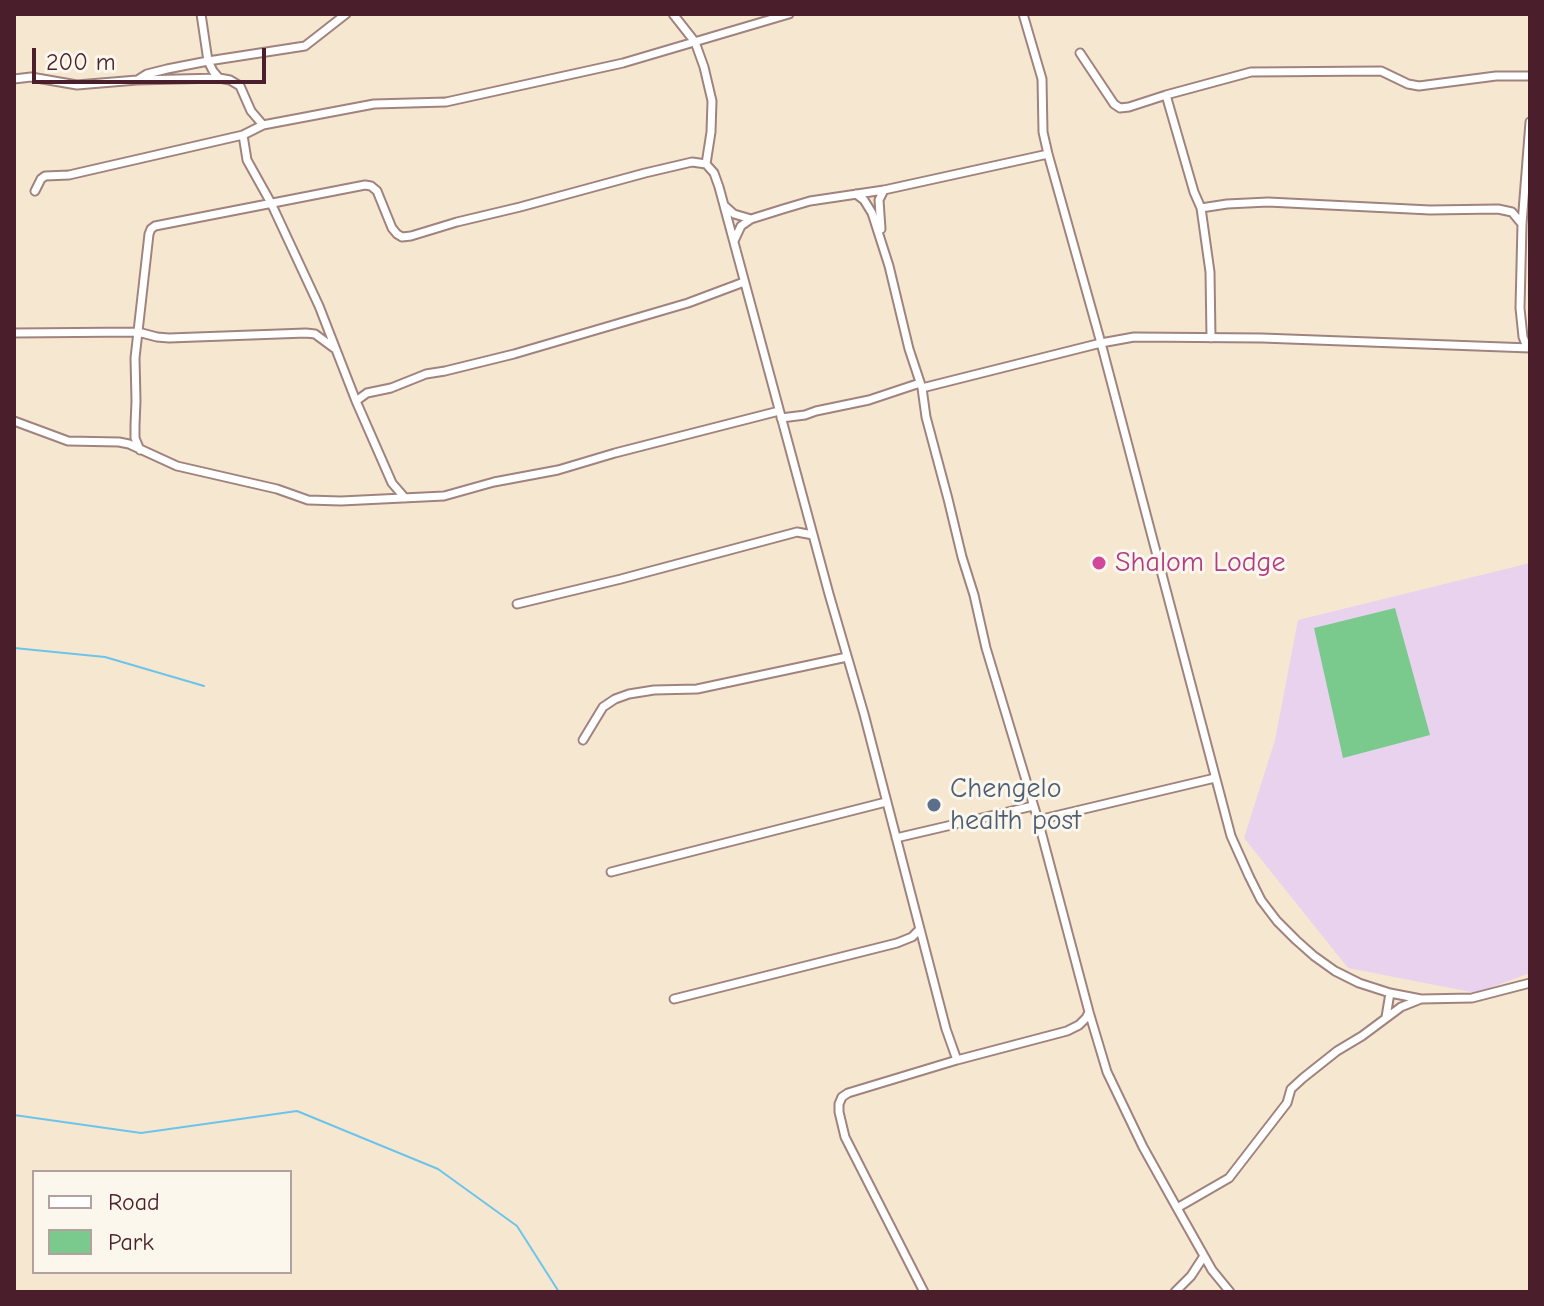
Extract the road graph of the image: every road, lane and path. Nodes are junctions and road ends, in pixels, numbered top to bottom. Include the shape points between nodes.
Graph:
1 (201, 14) edge
2 (346, 14) edge
3 (673, 14) edge
4 (789, 14) edge
5 (1023, 14) edge
6 (695, 42) junction
7 (1080, 53) dead end
8 (208, 61) junction
9 (1530, 76) edge
10 (219, 78) junction
11 (14, 79) edge
12 (137, 80) junction
13 (1166, 95) junction
14 (1530, 122) edge
15 (263, 125) junction
16 (243, 135) junction
17 (1048, 154) junction
18 (706, 164) junction
19 (884, 190) junction
20 (35, 191) dead end
21 (265, 191) junction
22 (856, 194) junction
23 (271, 203) junction
24 (257, 205) junction
25 (724, 206) junction
26 (1201, 208) junction
27 (751, 219) junction
28 (1522, 224) junction
29 (881, 239) junction
30 (734, 242) junction
31 (744, 282) junction
32 (326, 323) junction
33 (138, 332) junction
34 (14, 333) edge
35 (315, 334) junction
36 (1211, 338) junction
37 (1101, 343) junction
38 (1528, 348) edge
39 (336, 350) junction
40 (921, 385) junction
41 (351, 387) junction
42 (367, 393) junction
43 (356, 401) junction
44 (780, 415) junction
45 (14, 421) edge
46 (135, 425) junction
47 (119, 442) junction
48 (140, 450) junction
49 (392, 483) junction
50 (405, 498) junction
51 (385, 499) junction
52 (808, 517) junction
53 (797, 532) junction
54 (813, 535) junction
55 (517, 604) dead end
56 (847, 657) junction
57 (583, 740) dead end
58 (1215, 778) junction
59 (886, 802) junction
60 (1033, 806) junction
61 (1038, 820) junction
62 (896, 838) junction
63 (611, 872) dead end
64 (920, 929) junction
65 (1530, 983) edge
66 (1390, 993) junction
67 (674, 999) dead end
68 (1421, 999) junction
69 (1089, 1012) junction
70 (1386, 1017) junction
71 (957, 1060) junction
72 (1177, 1208) junction
73 (1204, 1256) junction
74 (924, 1292) edge
75 (1175, 1292) edge
76 (1230, 1292) edge

1 - 8 street
2 - 8 street via 305,46
3 - 6 street
4 - 6 street
5 - 17 street via 1042,79
6 - 15 street via 446,102 374,104
6 - 18 street via 712,101
7 - 13 street via 1120,108
8 - 10 street
8 - 12 street
9 - 13 street via 1419,86 1381,71 1251,72
10 - 12 street
10 - 15 street via 240,86
11 - 12 street via 77,85
13 - 26 street
14 - 28 street
15 - 16 street
16 - 20 street via 45,176
16 - 21 street via 247,160
17 - 19 street
17 - 37 street
18 - 23 street via 692,162 645,173 402,237 371,186
18 - 25 street
19 - 22 street
19 - 29 street via 879,200
21 - 23 street
21 - 24 street
22 - 27 street
22 - 29 street via 869,207
23 - 24 street
23 - 32 street
24 - 33 street via 151,229
25 - 27 street
25 - 30 street
26 - 28 street via 1268,202 1498,209 1512,212
26 - 36 street via 1210,272
27 - 30 street
28 - 38 street via 1520,308
29 - 40 street
30 - 31 street
31 - 42 street via 624,322
31 - 44 street
32 - 35 street
32 - 39 street
33 - 34 street
33 - 35 street via 169,338
33 - 46 street
35 - 39 street
36 - 37 street via 1134,337
36 - 38 street
37 - 40 street
37 - 58 street
39 - 41 street
40 - 44 street via 805,415
40 - 60 street via 986,648
41 - 42 street
41 - 43 street
42 - 43 street
43 - 49 street
44 - 50 street via 444,496
44 - 52 street
45 - 47 street via 68,441
46 - 47 street
46 - 48 street
47 - 48 street
48 - 51 street via 177,466 308,500
49 - 50 street
49 - 51 street
50 - 51 street
52 - 53 street
52 - 54 street
53 - 54 street
53 - 55 street
54 - 56 street
56 - 57 street via 697,689 629,694 603,707
56 - 59 street
58 - 61 street
58 - 66 street via 1231,836 1261,900 1277,921 1335,971
59 - 62 street
59 - 63 street
60 - 61 street
60 - 62 street
61 - 69 street
62 - 64 street
64 - 67 street via 897,943
64 - 71 street
65 - 68 street via 1472,998
66 - 68 street
66 - 70 street
68 - 70 street
69 - 71 street via 1067,1031
69 - 72 street via 1107,1072
70 - 72 street via 1291,1089 1287,1103 1229,1178
71 - 74 street via 848,1093 839,1104 849,1146
72 - 73 street
73 - 75 street
73 - 76 street

